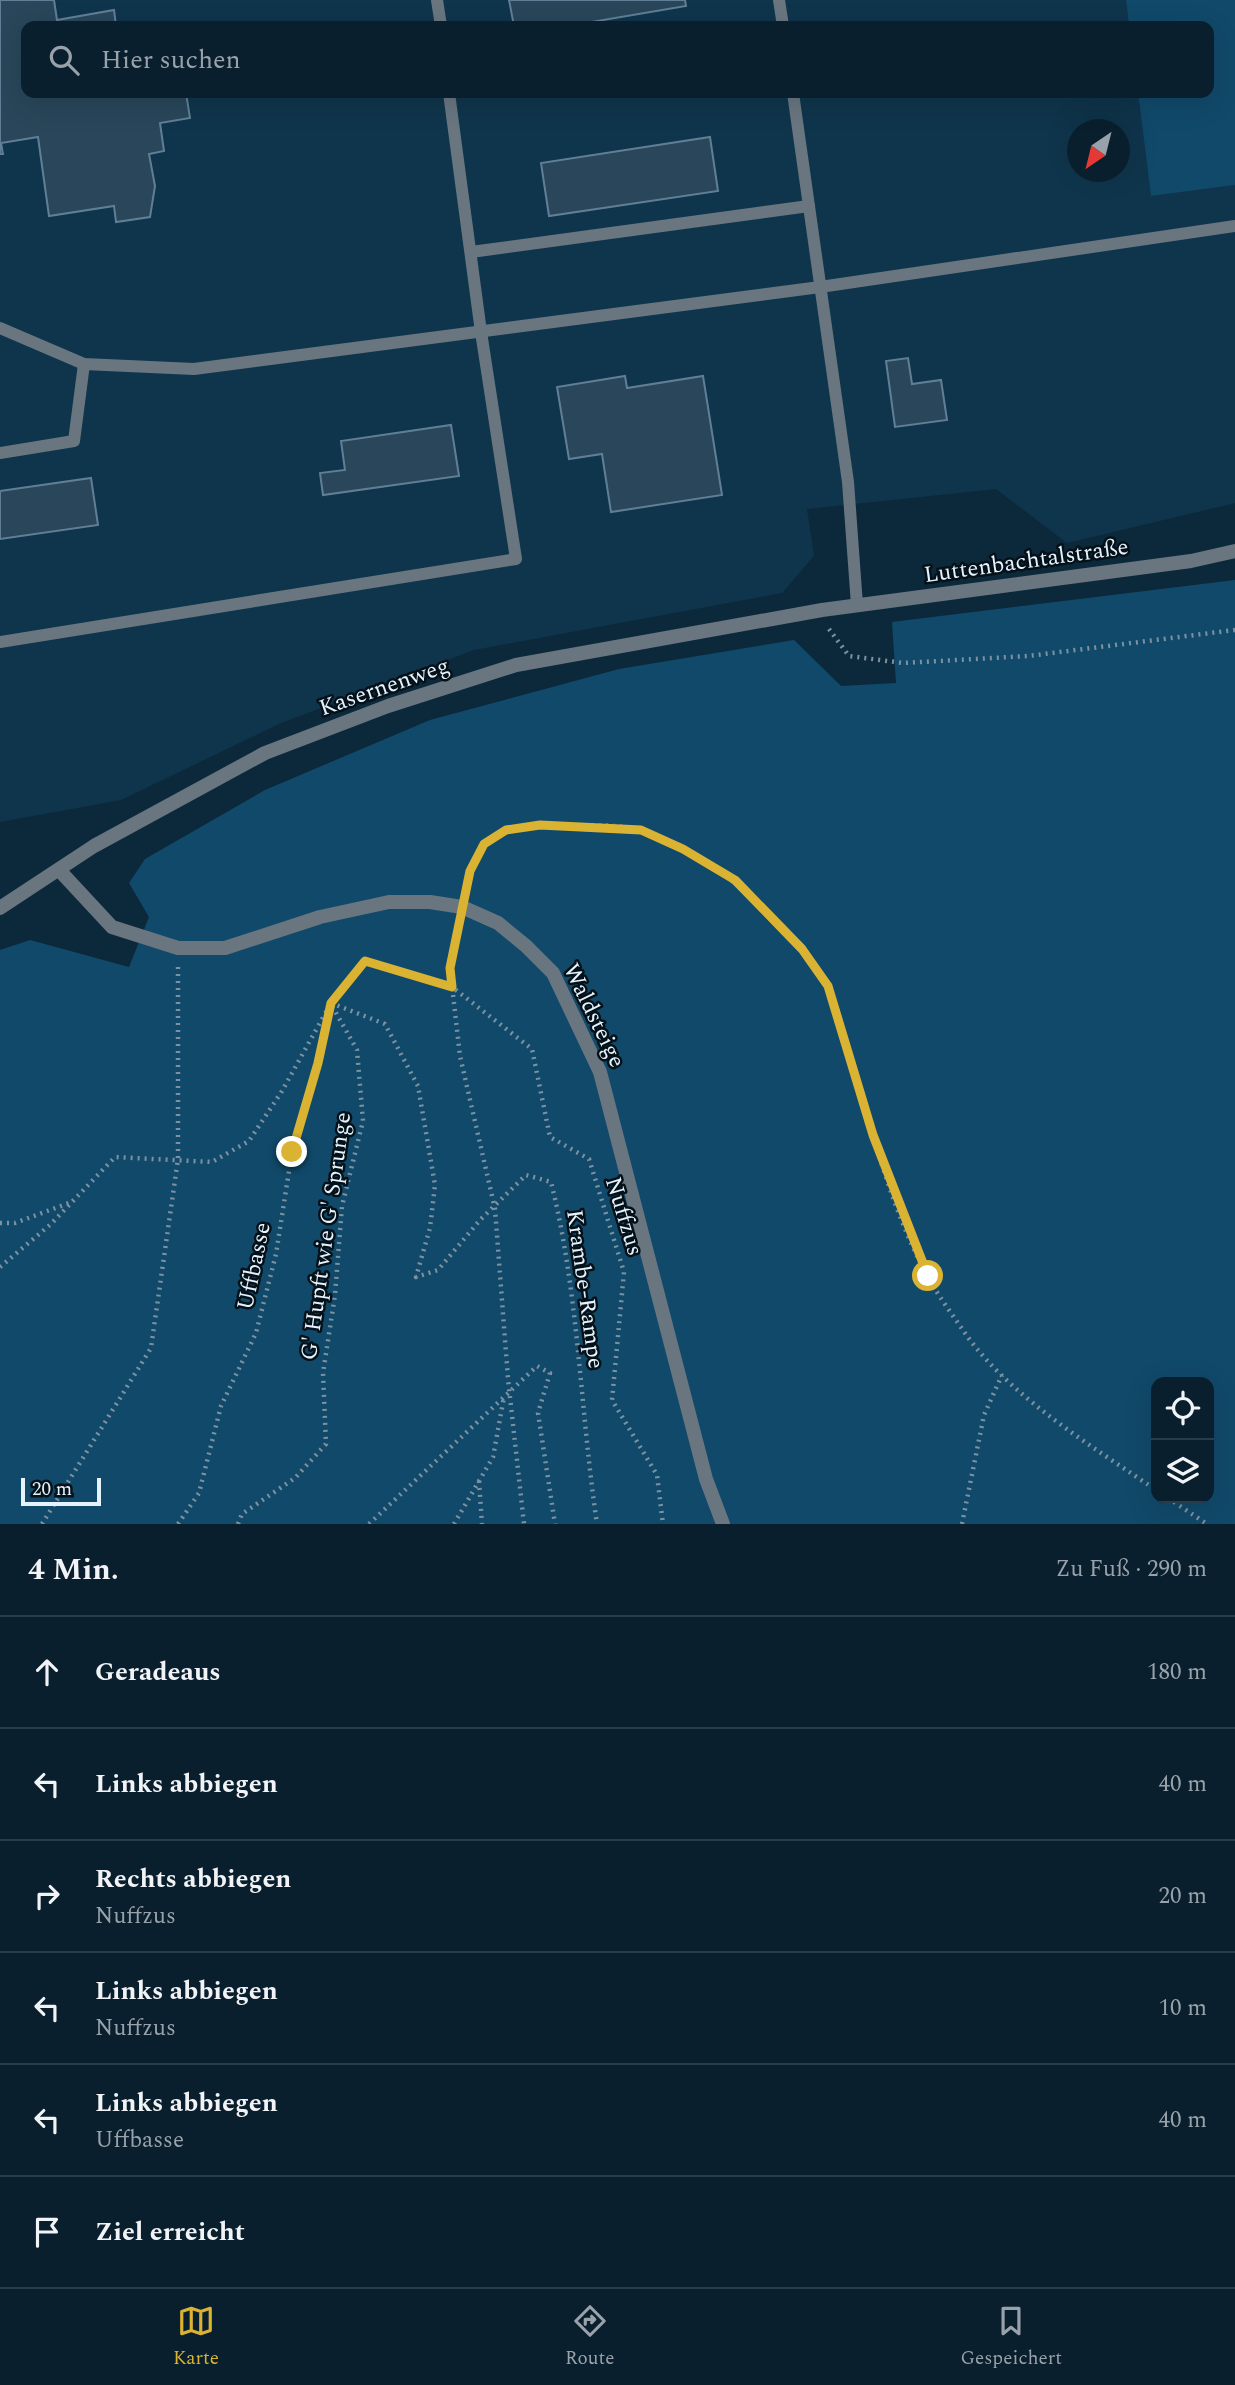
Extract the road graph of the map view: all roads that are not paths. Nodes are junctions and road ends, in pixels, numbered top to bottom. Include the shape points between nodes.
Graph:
1 (437, 0) edge
2 (779, 0) edge
3 (440, 21) edge
4 (782, 21) edge
5 (450, 98) edge
6 (794, 98) edge
7 (808, 206) junction
8 (1235, 226) edge
9 (471, 252) junction
10 (820, 287) junction
11 (0, 328) edge
12 (481, 332) junction
13 (84, 364) junction
14 (0, 453) edge
15 (1235, 551) edge
16 (857, 605) junction
17 (822, 610) joint
18 (0, 642) edge
19 (60, 871) junction
20 (0, 908) edge
21 (723, 1524) edge

1 - 3 lane
2 - 4 lane
5 - 9 lane
6 - 7 lane
7 - 9 lane
7 - 10 lane
8 - 10 lane
9 - 12 lane
10 - 12 lane
10 - 16 lane via 848,482
11 - 13 lane
12 - 13 lane via 194,369
12 - 18 lane via 516,559
13 - 14 lane via 74,441
15 - 16 street, Luttenbachtalstraße via 1191,561
16 - 17 street, Luttenbachtalstraße
17 - 19 street, Kasernenweg via 516,665 388,706 265,752 94,846
19 - 20 street, Kasernenweg
19 - 21 street, Waldsteige via 112,927 177,948 225,948 320,917 389,902 430,902 462,907 498,923 553,973 600,1072 706,1479

